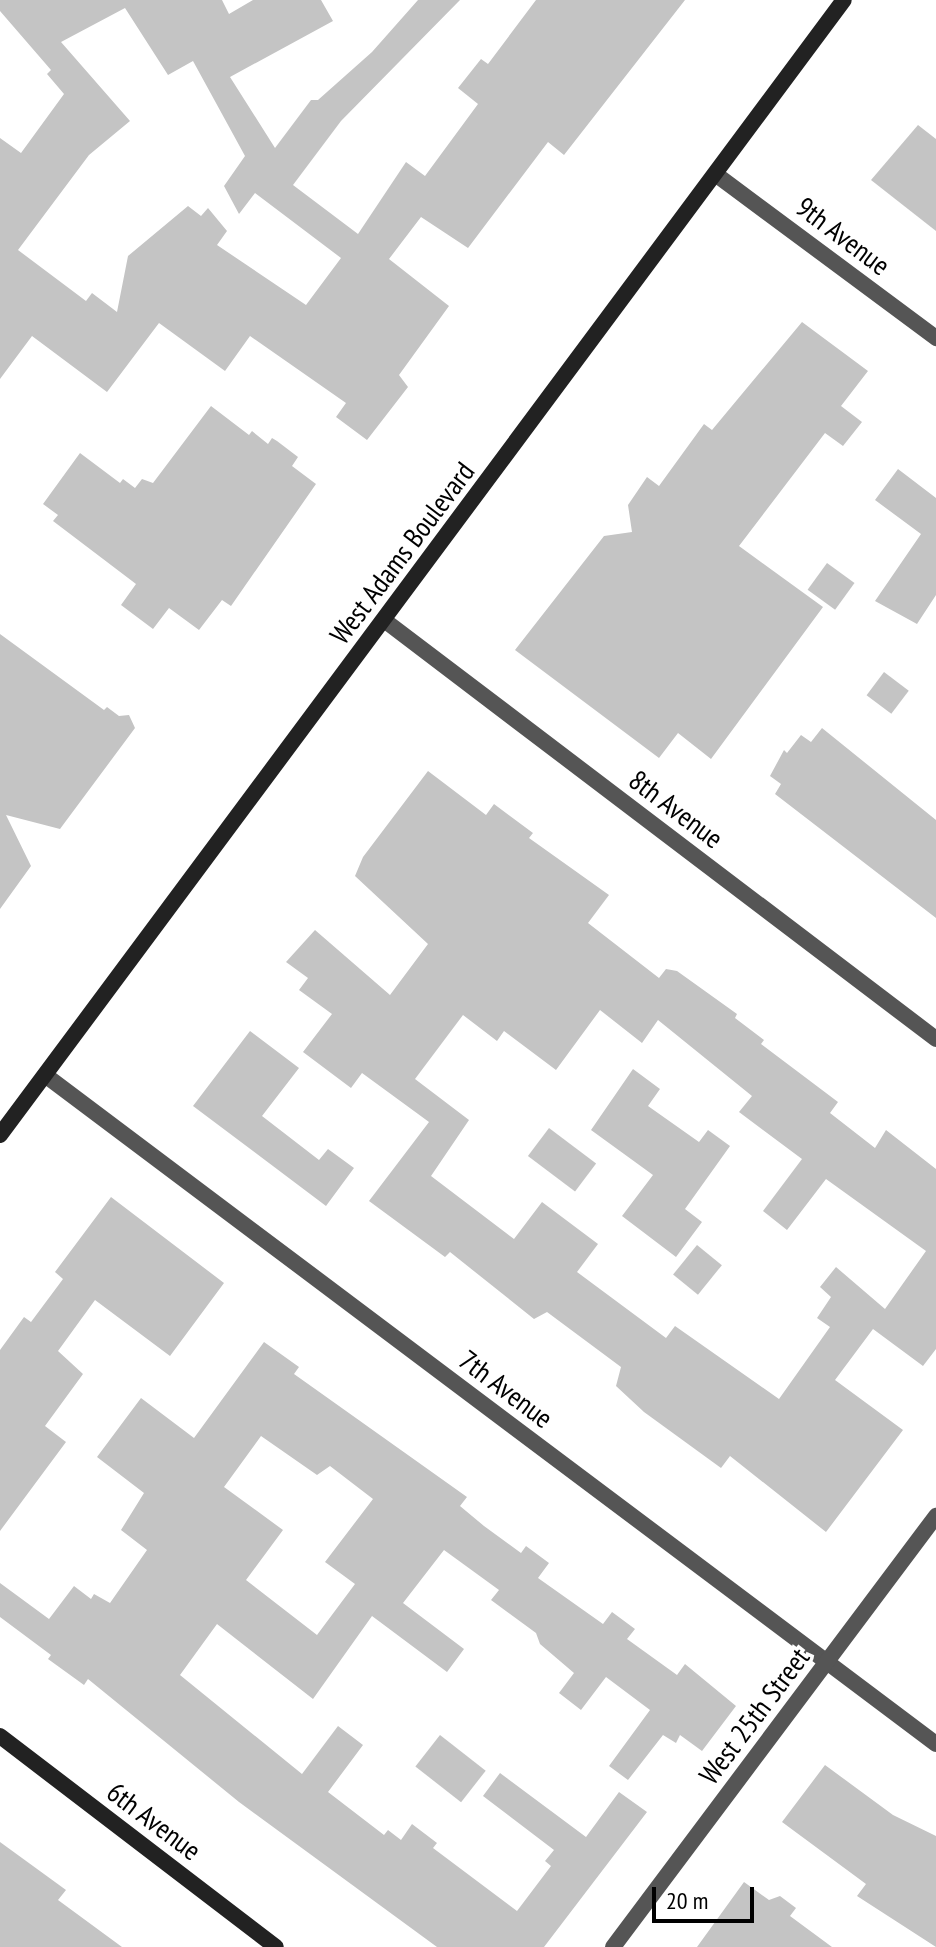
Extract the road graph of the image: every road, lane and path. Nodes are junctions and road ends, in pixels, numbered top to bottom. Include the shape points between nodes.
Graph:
1 (844, 0) edge
2 (718, 176) junction
3 (936, 338) edge
4 (384, 620) junction
5 (936, 1039) edge
6 (45, 1075) junction
7 (0, 1135) edge
8 (936, 1516) edge
9 (827, 1663) junction
10 (0, 1736) edge
11 (936, 1744) edge
12 (276, 1947) edge
13 (613, 1947) edge

1 - 2 main road, West Adams Boulevard
2 - 3 street, 9th Avenue
2 - 4 main road, West Adams Boulevard
4 - 5 street, 8th Avenue
4 - 6 main road, West Adams Boulevard
6 - 7 main road, West Adams Boulevard
6 - 9 street, 7th Avenue
8 - 9 street, West 25th Street
9 - 11 street, 7th Avenue
9 - 13 street, West 25th Street
10 - 12 main road, 6th Avenue

